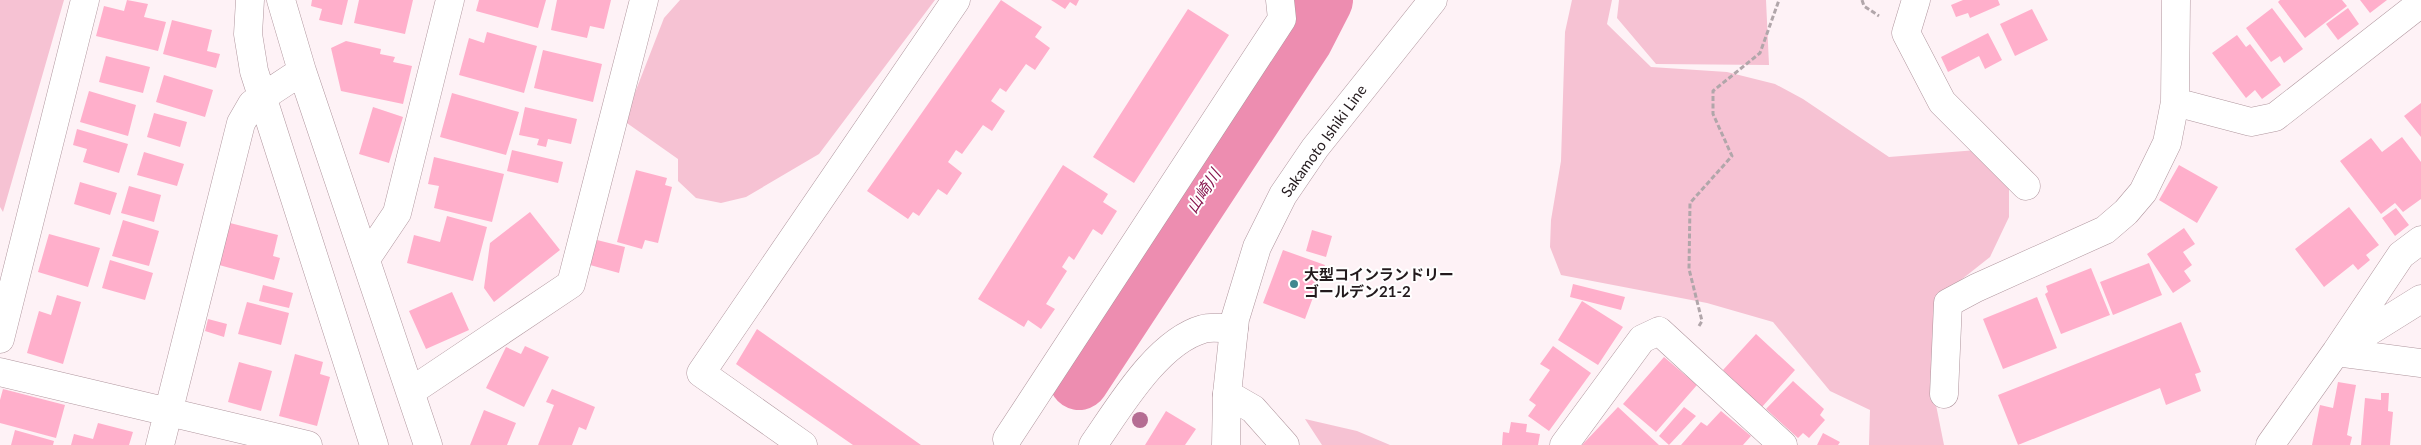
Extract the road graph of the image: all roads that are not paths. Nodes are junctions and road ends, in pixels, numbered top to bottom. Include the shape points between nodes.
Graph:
1 (85, 0) edge
2 (235, 0) edge
3 (250, 0) edge
4 (280, 0) edge
5 (450, 0) edge
6 (644, 0) edge
7 (956, 0) edge
8 (1280, 0) edge
9 (1433, 0) edge
10 (1916, 0) edge
11 (2176, 0) edge
12 (2421, 3) edge
13 (248, 34) junction
14 (302, 71) junction
15 (262, 97) junction
16 (2175, 102) junction
17 (2026, 186) dead end
18 (2421, 240) edge
19 (366, 259) junction
20 (2421, 299) edge
21 (1234, 328) junction
22 (0, 338) edge
23 (2336, 352) junction
24 (2421, 363) edge
25 (0, 372) edge
26 (410, 392) junction
27 (1227, 394) junction
28 (1944, 394) dead end
29 (168, 412) junction
30 (1007, 439) dead end
31 (160, 445) edge
32 (308, 445) edge
33 (374, 445) edge
34 (428, 445) edge
35 (803, 445) edge
36 (1092, 445) edge
37 (1226, 445) edge
38 (1285, 445) edge
39 (1564, 445) edge
40 (1783, 445) edge
41 (2270, 445) edge

1 - 22 street
2 - 13 street
3 - 13 street
4 - 14 street
5 - 19 street via 397,213
6 - 26 street via 571,284
7 - 35 street via 701,373
8 - 30 street via 1282,18
9 - 21 street, Sakamoto Ishiki Line via 1315,148 1283,195 1257,247
10 - 17 street via 1906,33 1942,102
11 - 16 street
12 - 16 street via 2275,117 2252,122
13 - 15 street
14 - 15 street
14 - 19 street
15 - 29 street via 252,104 241,123
15 - 33 street
16 - 28 street via 2168,143 2143,192 2126,212 2105,230 1948,303
18 - 23 street via 2401,255
19 - 26 street
20 - 23 street
21 - 27 street, Sakamoto Ishiki Line
21 - 36 street via 1203,329 1174,344 1153,362
23 - 24 street
23 - 41 street
25 - 29 street
26 - 34 street
27 - 37 street, Sakamoto Ishiki Line
27 - 38 street via 1253,409
29 - 31 street
29 - 32 street
39 - 40 street via 1642,339 1659,331

